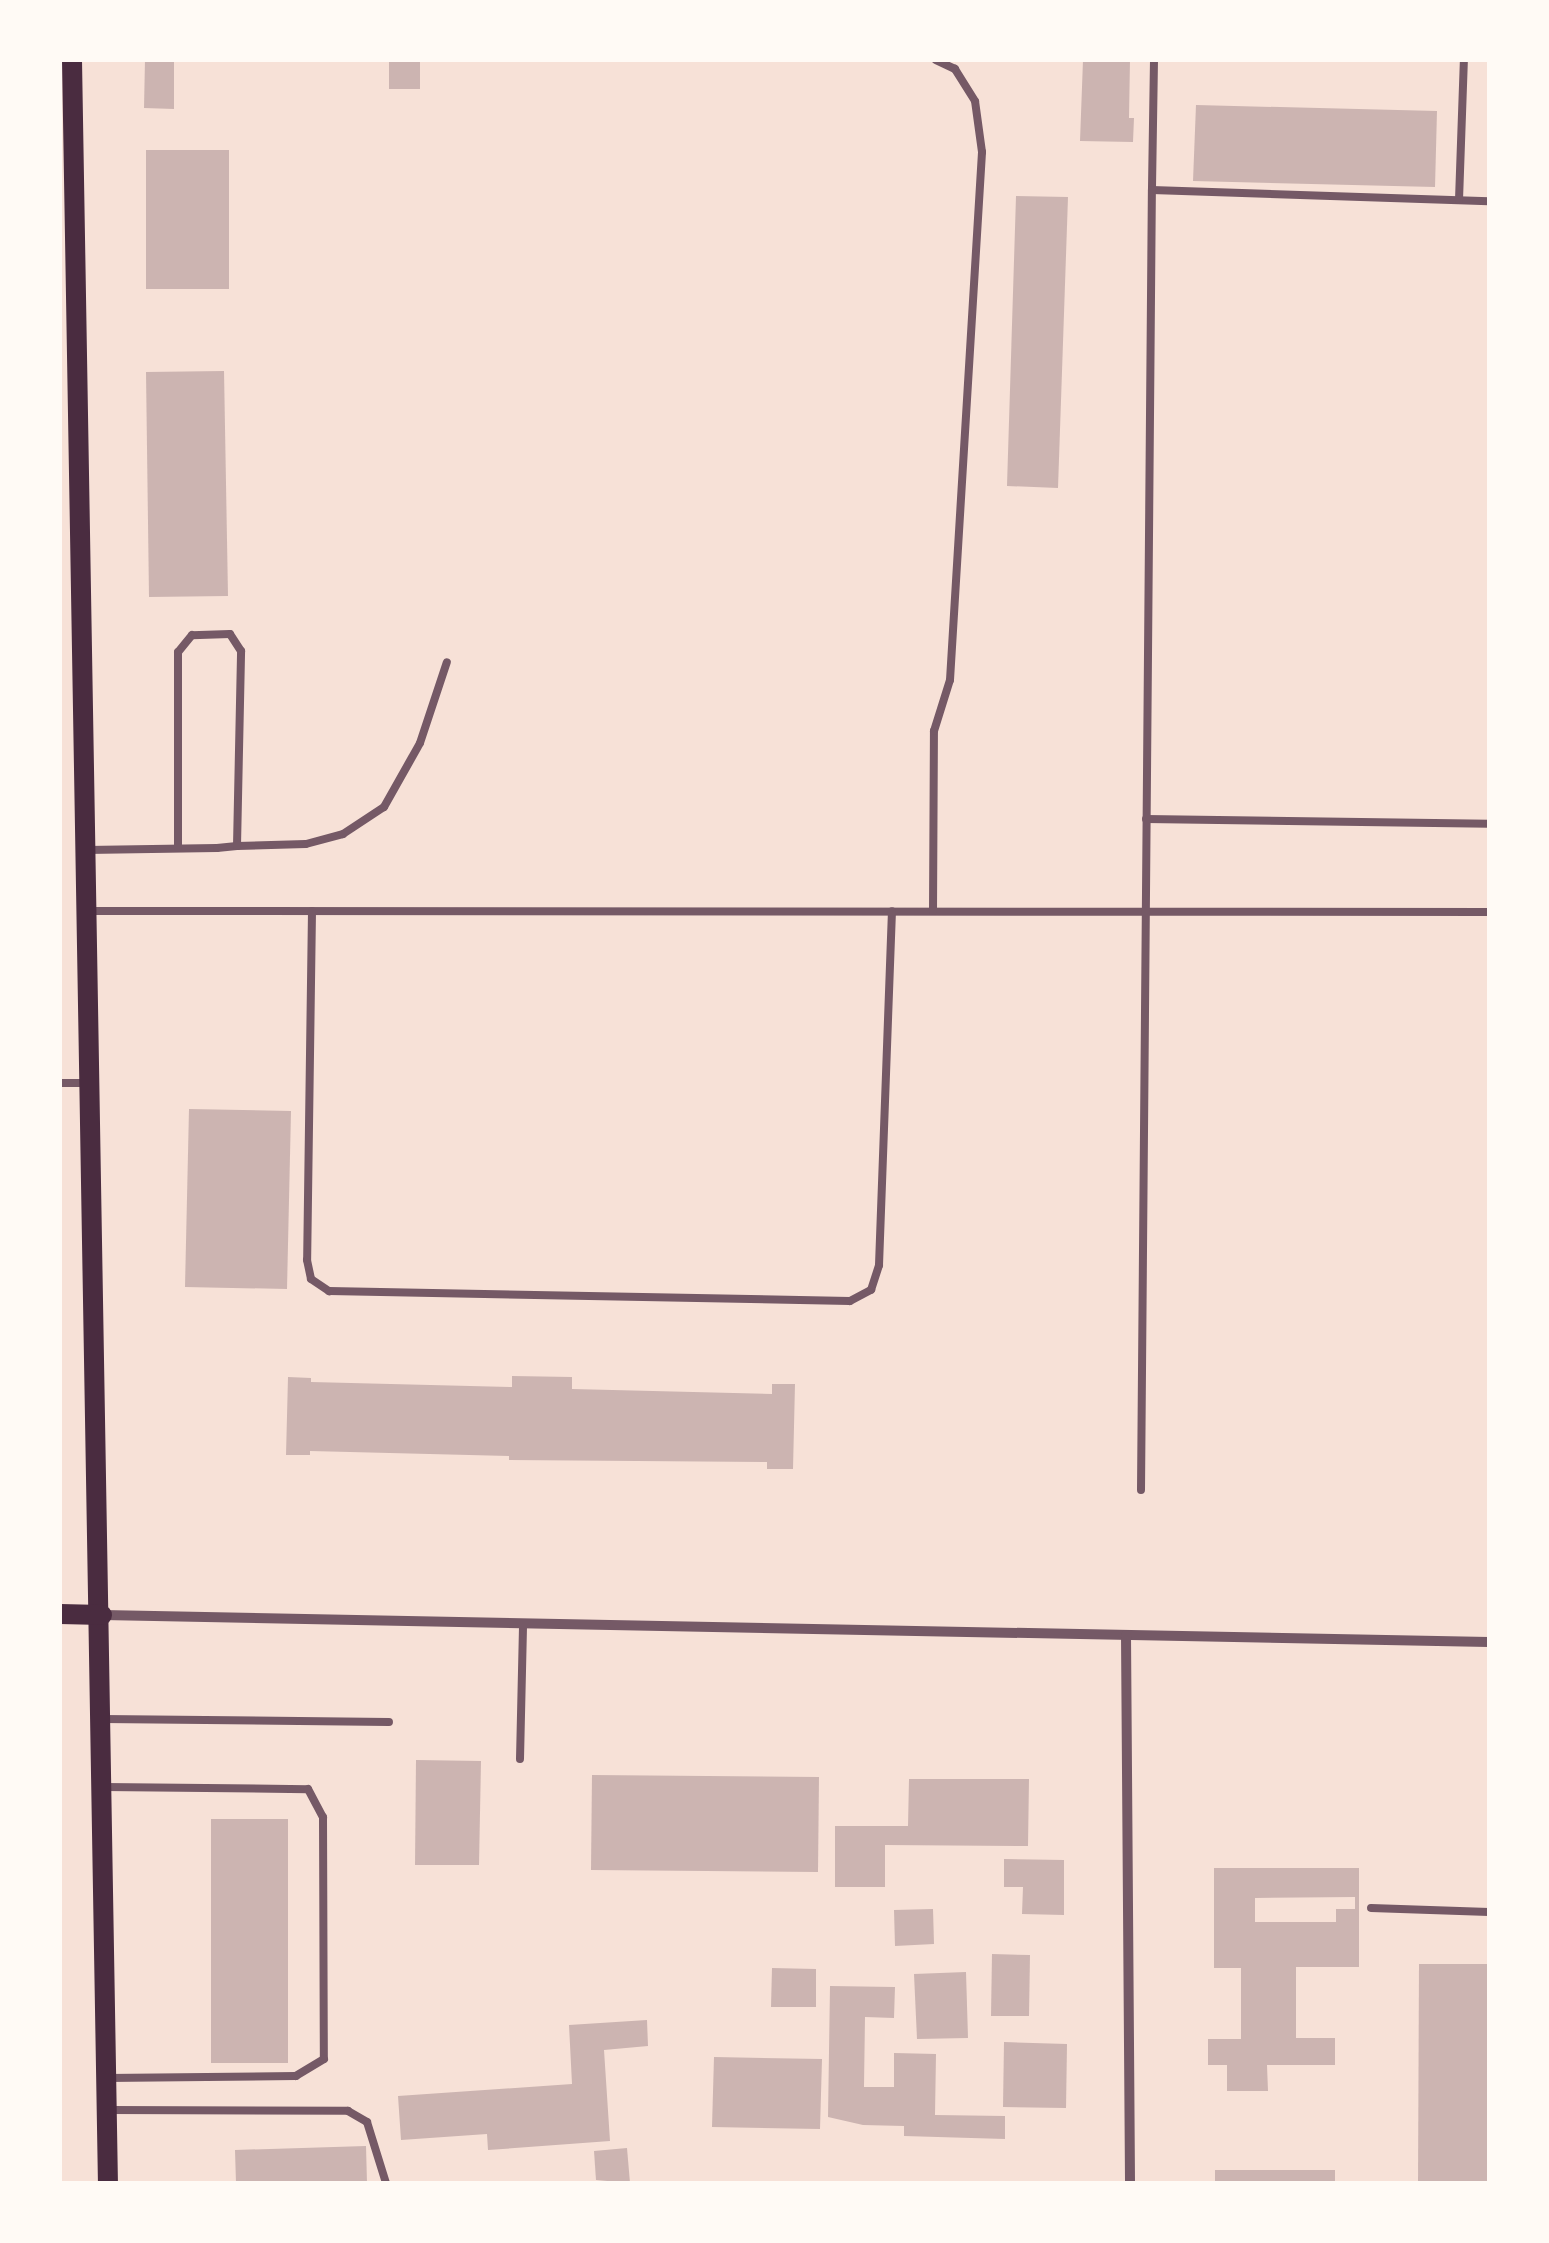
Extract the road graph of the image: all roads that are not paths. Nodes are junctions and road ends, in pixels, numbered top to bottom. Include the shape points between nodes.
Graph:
1 (72, 60) edge
2 (936, 60) edge
3 (1154, 60) edge
4 (1464, 60) edge
5 (1152, 190) junction
6 (1459, 200) junction
7 (1489, 201) edge
8 (447, 662) dead end
9 (1146, 819) junction
10 (1489, 824) edge
11 (237, 846) junction
12 (178, 848) junction
13 (87, 850) junction
14 (88, 911) junction
15 (312, 911) junction
16 (892, 911) junction
17 (933, 911) junction
18 (1145, 911) junction
19 (1489, 912) edge
20 (92, 1083) junction
21 (60, 1084) edge
22 (1142, 1490) dead end
23 (60, 1614) edge
24 (102, 1615) junction
25 (523, 1623) junction
26 (1126, 1635) junction
27 (1489, 1642) edge
28 (103, 1718) junction
29 (388, 1722) dead end
30 (520, 1759) dead end
31 (104, 1788) junction
32 (1371, 1908) dead end
33 (1489, 1912) edge
34 (107, 2078) junction
35 (107, 2110) junction
36 (108, 2183) edge
37 (386, 2183) edge
38 (1130, 2183) edge

1 - 13 main road
2 - 17 lane via 955,69 976,102 982,152 950,680 934,732
3 - 5 lane
4 - 6 lane
5 - 6 lane
5 - 9 lane
6 - 7 lane
8 - 11 lane via 420,743 384,807 342,834 306,844
9 - 10 lane
9 - 18 lane
11 - 12 lane
11 - 12 lane via 241,651 230,634 192,635 178,652
12 - 13 lane
13 - 14 main road
14 - 15 lane
14 - 20 main road
15 - 16 lane
15 - 16 lane via 311,1279 329,1291 850,1301 871,1290 878,1265
16 - 17 lane
17 - 18 lane
18 - 19 lane
18 - 22 lane
20 - 21 lane
20 - 24 main road
23 - 24 main road
24 - 25 street
24 - 28 main road
25 - 26 street
25 - 30 lane
26 - 27 street
26 - 38 street
28 - 29 lane
28 - 31 main road
31 - 34 main road
31 - 34 lane via 308,1789 323,1817 324,2059 296,2076
32 - 33 lane
34 - 35 main road
35 - 36 main road
35 - 37 lane via 348,2111 367,2122

